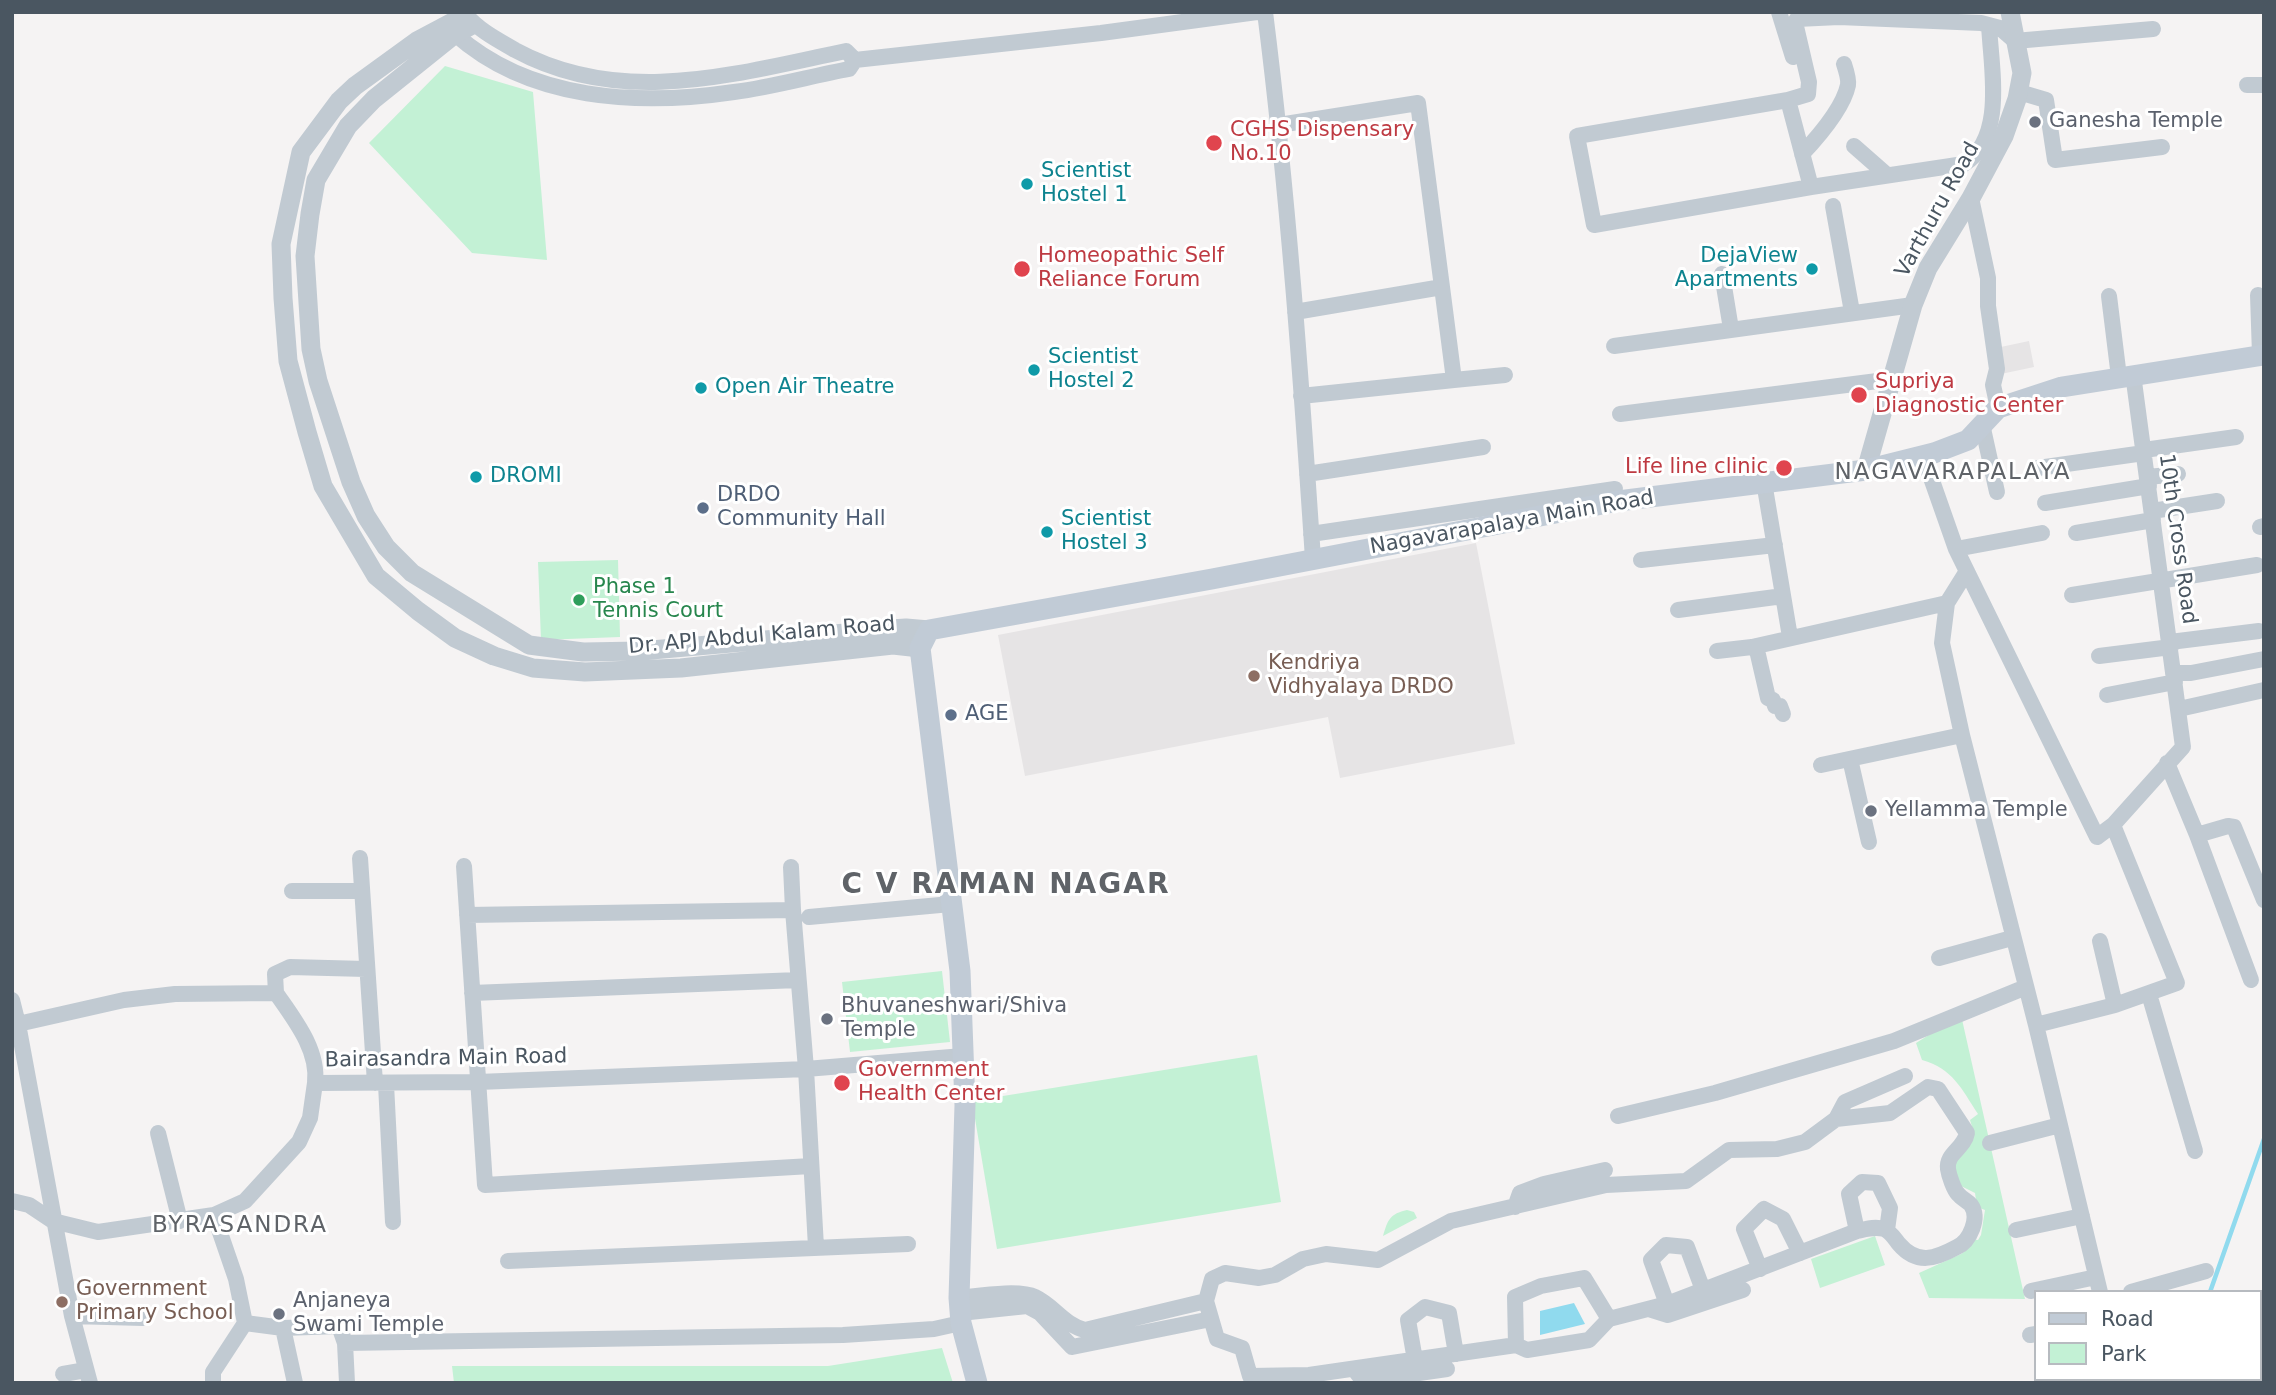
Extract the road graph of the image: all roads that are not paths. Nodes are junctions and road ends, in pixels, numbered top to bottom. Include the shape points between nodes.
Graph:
1 (1258, 12) edge
2 (1265, 12) edge
3 (1779, 12) edge
4 (2010, 12) edge
5 (459, 20) edge
6 (1989, 25) junction
7 (2153, 29) dead end
8 (2015, 41) junction
9 (855, 60) junction
10 (785, 63) junction
11 (1844, 64) dead end
12 (1798, 71) dead end
13 (789, 80) junction
14 (2018, 96) junction
15 (1788, 100) junction
16 (1993, 111) junction
17 (1279, 125) junction
18 (1854, 146) dead end
19 (2162, 147) dead end
20 (1802, 154) junction
21 (1888, 175) junction
22 (1811, 187) junction
23 (1971, 198) junction
24 (1833, 206) dead end
25 (1722, 274) dead end
26 (1442, 288) junction
27 (2258, 295) dead end
28 (2109, 296) dead end
29 (1913, 305) junction
30 (1295, 312) junction
31 (1852, 312) junction
32 (1731, 329) junction
33 (1614, 346) dead end
34 (2262, 355) edge
35 (1505, 375) dead end
36 (2126, 376) junction
37 (1893, 379) junction
38 (1454, 380) junction
39 (1301, 396) junction
40 (1998, 408) junction
41 (1620, 414) dead end
42 (1982, 424) junction
43 (2235, 437) dead end
44 (1483, 447) dead end
45 (2144, 452) junction
46 (1923, 455) junction
47 (2038, 468) dead end
48 (1866, 470) junction
49 (1307, 474) junction
50 (2178, 474) dead end
51 (1764, 482) junction
52 (2148, 482) junction
53 (1615, 489) dead end
54 (1997, 492) dead end
55 (2217, 501) dead end
56 (2045, 503) dead end
57 (2153, 515) junction
58 (2042, 533) dead end
59 (2076, 533) dead end
60 (1311, 534) junction
61 (1774, 545) junction
62 (1956, 549) junction
63 (1313, 559) junction
64 (1641, 560) dead end
65 (2257, 565) dead end
66 (1967, 571) junction
67 (2161, 580) junction
68 (2072, 595) dead end
69 (1783, 596) junction
70 (1947, 603) junction
71 (1678, 610) dead end
72 (2259, 631) dead end
73 (1790, 637) junction
74 (924, 639) junction
75 (2170, 645) junction
76 (1756, 646) junction
77 (1717, 652) dead end
78 (2099, 656) dead end
79 (680, 658) junction
80 (2264, 659) edge
81 (2175, 678) junction
82 (2264, 690) edge
83 (2107, 695) dead end
84 (2179, 709) junction
85 (1783, 714) dead end
86 (1962, 735) junction
87 (1850, 759) junction
88 (2167, 763) junction
89 (1821, 765) dead end
90 (2113, 825) junction
91 (2197, 835) junction
92 (1869, 842) dead end
93 (360, 858) dead end
94 (464, 866) dead end
95 (790, 867) dead end
96 (292, 891) dead end
97 (360, 891) junction
98 (2264, 900) edge
99 (951, 904) junction
100 (793, 909) junction
101 (467, 915) junction
102 (809, 917) dead end
103 (2012, 938) junction
104 (2100, 941) dead end
105 (1939, 958) dead end
106 (366, 969) junction
107 (798, 980) junction
108 (2251, 980) dead end
109 (2026, 987) junction
110 (276, 993) junction
111 (472, 993) junction
112 (2149, 994) junction
113 (12, 1000) edge
114 (2115, 1005) junction
115 (18, 1024) junction
116 (2036, 1025) junction
117 (963, 1056) junction
118 (806, 1069) junction
119 (1905, 1076) dead end
120 (478, 1082) junction
121 (315, 1083) junction
122 (380, 1084) junction
123 (1618, 1116) dead end
124 (1836, 1119) junction
125 (2060, 1125) junction
126 (158, 1133) dead end
127 (1990, 1143) dead end
128 (2195, 1151) dead end
129 (811, 1166) junction
130 (1605, 1170) dead end
131 (12, 1201) edge
132 (1515, 1207) junction
133 (214, 1214) junction
134 (2082, 1216) junction
135 (53, 1221) junction
136 (180, 1221) junction
137 (393, 1223) dead end
138 (1887, 1230) junction
139 (2016, 1230) dead end
140 (1857, 1231) junction
141 (908, 1244) dead end
142 (816, 1247) junction
143 (1800, 1253) junction
144 (508, 1261) dead end
145 (1760, 1269) junction
146 (2206, 1271) dead end
147 (2098, 1284) edge
148 (1703, 1290) junction
149 (1743, 1290) dead end
150 (2041, 1290) edge
151 (2138, 1290) edge
152 (2031, 1291) dead end
153 (2035, 1291) edge
154 (1206, 1301) junction
155 (1667, 1304) junction
156 (1648, 1309) junction
157 (960, 1311) junction
158 (72, 1316) junction
159 (143, 1318) dead end
160 (1211, 1319) junction
161 (1609, 1319) junction
162 (245, 1323) junction
163 (283, 1328) junction
164 (345, 1343) junction
165 (1516, 1345) junction
166 (1456, 1354) junction
167 (1415, 1360) junction
168 (1354, 1369) junction
169 (1447, 1369) dead end
170 (63, 1374) dead end
171 (88, 1376) edge
172 (213, 1383) edge
173 (295, 1383) edge
174 (347, 1383) edge
175 (977, 1383) edge

1 - 9 street
2 - 17 street
3 - 12 street
4 - 8 street, Varthuru Road
5 - 10 street via 551,68 594,78 691,81
5 - 13 street via 468,46 549,86 584,94 673,98 735,92
5 - 79 street via 356,117 316,180 305,256 311,349 351,481 386,547 412,573 529,645
5 - 79 street, Dr. APJ Abdul Kalam Road via 417,41 355,86 301,152 281,244 283,298 288,361 323,486 376,576 455,638 533,668 585,672
6 - 8 street
6 - 15 street via 1797,19 1808,94
6 - 16 street
7 - 8 street
8 - 14 street, Varthuru Road via 2022,73
9 - 10 street via 846,51
9 - 13 street via 849,69
10 - 13 street
11 - 20 street via 1849,83 1843,97 1824,130
14 - 16 street
14 - 19 street via 2046,100 2055,160
14 - 23 street, Varthuru Road via 2004,136
15 - 20 street
15 - 22 street via 1577,136 1594,225
16 - 21 street via 1991,126 1975,157 1964,164
17 - 26 street via 1418,103
17 - 30 street
18 - 21 street
20 - 22 street
21 - 22 street
23 - 29 street, Varthuru Road via 1928,268
23 - 40 street via 1988,278
24 - 31 street
25 - 32 street
26 - 30 street
26 - 38 street
27 - 34 street
28 - 36 street, 10th Cross Road
29 - 31 street
29 - 37 street, Varthuru Road
30 - 39 street
31 - 32 street
32 - 33 street
34 - 36 main road, Nagavarapalaya Main Road
35 - 38 street
36 - 40 main road, Nagavarapalaya Main Road via 2062,387
36 - 45 street, 10th Cross Road
37 - 41 street
37 - 48 street, Varthuru Road
38 - 39 street
39 - 49 street
40 - 42 main road, Nagavarapalaya Main Road
42 - 46 main road, Nagavarapalaya Main Road via 1968,439
42 - 54 street
43 - 45 street
44 - 49 street
45 - 47 street
45 - 52 street, 10th Cross Road
46 - 48 main road, Nagavarapalaya Main Road
46 - 62 street
48 - 51 main road, Nagavarapalaya Main Road
49 - 60 street
50 - 52 street
51 - 61 street
51 - 63 main road, Nagavarapalaya Main Road via 1618,501
52 - 56 street
52 - 57 street, 10th Cross Road
53 - 60 street
55 - 57 street
57 - 59 street
57 - 67 street, 10th Cross Road
58 - 62 street
60 - 63 street
61 - 64 street
61 - 69 street
62 - 66 street
63 - 74 main road, Nagavarapalaya Main Road
65 - 67 street
66 - 70 street
66 - 90 street via 2097,837
67 - 68 street
67 - 75 street, 10th Cross Road
69 - 71 street
69 - 73 street
70 - 73 street
70 - 86 street via 1941,643
72 - 75 street
73 - 76 street
74 - 79 street via 906,628 891,629
74 - 99 main road
75 - 78 street
75 - 81 street, 10th Cross Road
76 - 77 street
76 - 85 street via 1768,698
80 - 81 street
81 - 83 street
81 - 84 street, 10th Cross Road
82 - 84 street
84 - 88 street, 10th Cross Road via 2183,747
86 - 87 street
86 - 103 street
87 - 89 street
87 - 92 street
88 - 90 street
88 - 91 street
90 - 112 street via 2177,983
91 - 98 street via 2234,827
91 - 108 street
93 - 97 street
94 - 101 street
95 - 100 street
96 - 97 street
97 - 106 street
99 - 102 street
99 - 117 main road via 960,971
100 - 101 street
100 - 107 street
101 - 111 street
103 - 105 street
103 - 109 street
104 - 114 street
106 - 110 street via 290,967 275,974
106 - 122 street
107 - 111 street
107 - 118 street
109 - 116 street
109 - 123 street via 1894,1041
110 - 115 street via 124,1000
110 - 121 street via 308,1043
111 - 120 street
112 - 114 street
112 - 128 street
113 - 115 street
114 - 116 street
115 - 135 street
116 - 125 street
117 - 118 street, Bairasandra Main Road
117 - 157 main road
118 - 120 street, Bairasandra Main Road
118 - 129 street
119 - 124 street via 1845,1102
120 - 122 street, Bairasandra Main Road
120 - 129 street via 485,1185
121 - 122 street, Bairasandra Main Road
121 - 133 street, Bairasandra Main Road via 310,1118 299,1142 245,1201
122 - 137 street
124 - 132 street via 1805,1142 1777,1149 1729,1150 1686,1181 1606,1185
124 - 138 street via 1891,1113 1928,1087 1938,1089 1967,1133 1965,1143 1950,1156 1948,1169 1957,1193 1974,1211 1971,1235 1947,1253 1922,1259 1907,1253
125 - 127 street
125 - 134 street
126 - 136 street
129 - 142 street
130 - 132 street via 1520,1193
131 - 135 street, Bairasandra Main Road via 29,1205
132 - 154 street via 1451,1222 1378,1260 1326,1254 1303,1259 1275,1275 1259,1278 1225,1273 1212,1279
133 - 136 street, Bairasandra Main Road
133 - 162 street
134 - 139 street
134 - 147 street
135 - 136 street, Bairasandra Main Road via 98,1232
135 - 158 street
138 - 140 street
138 - 140 street via 1890,1208 1878,1183 1862,1182 1849,1194
140 - 143 street
141 - 142 street
142 - 144 street
143 - 145 street
143 - 145 street via 1783,1219 1764,1209 1744,1229
145 - 148 street
146 - 151 street
147 - 150 street
148 - 155 street
148 - 155 street via 1687,1247 1666,1245 1651,1260
149 - 156 street via 1668,1315
152 - 153 street
154 - 157 street via 1085,1330 1074,1327 1034,1296 1011,1294
154 - 160 street
155 - 156 street
156 - 161 street
157 - 160 street via 1027,1306 1040,1313 1072,1347
157 - 164 street via 934,1329 843,1335
157 - 175 main road
158 - 159 street
158 - 171 street
160 - 168 street via 1217,1339 1242,1348 1250,1376
161 - 165 street via 1589,1340 1527,1350
161 - 165 street via 1584,1278 1541,1286 1515,1297
162 - 163 street
162 - 172 street via 213,1372
163 - 164 street via 339,1326
163 - 173 street
164 - 174 street
165 - 166 street
166 - 167 street
166 - 167 street via 1449,1313 1425,1307 1408,1320
167 - 168 street
168 - 169 street via 1361,1378 1377,1379
170 - 171 street

